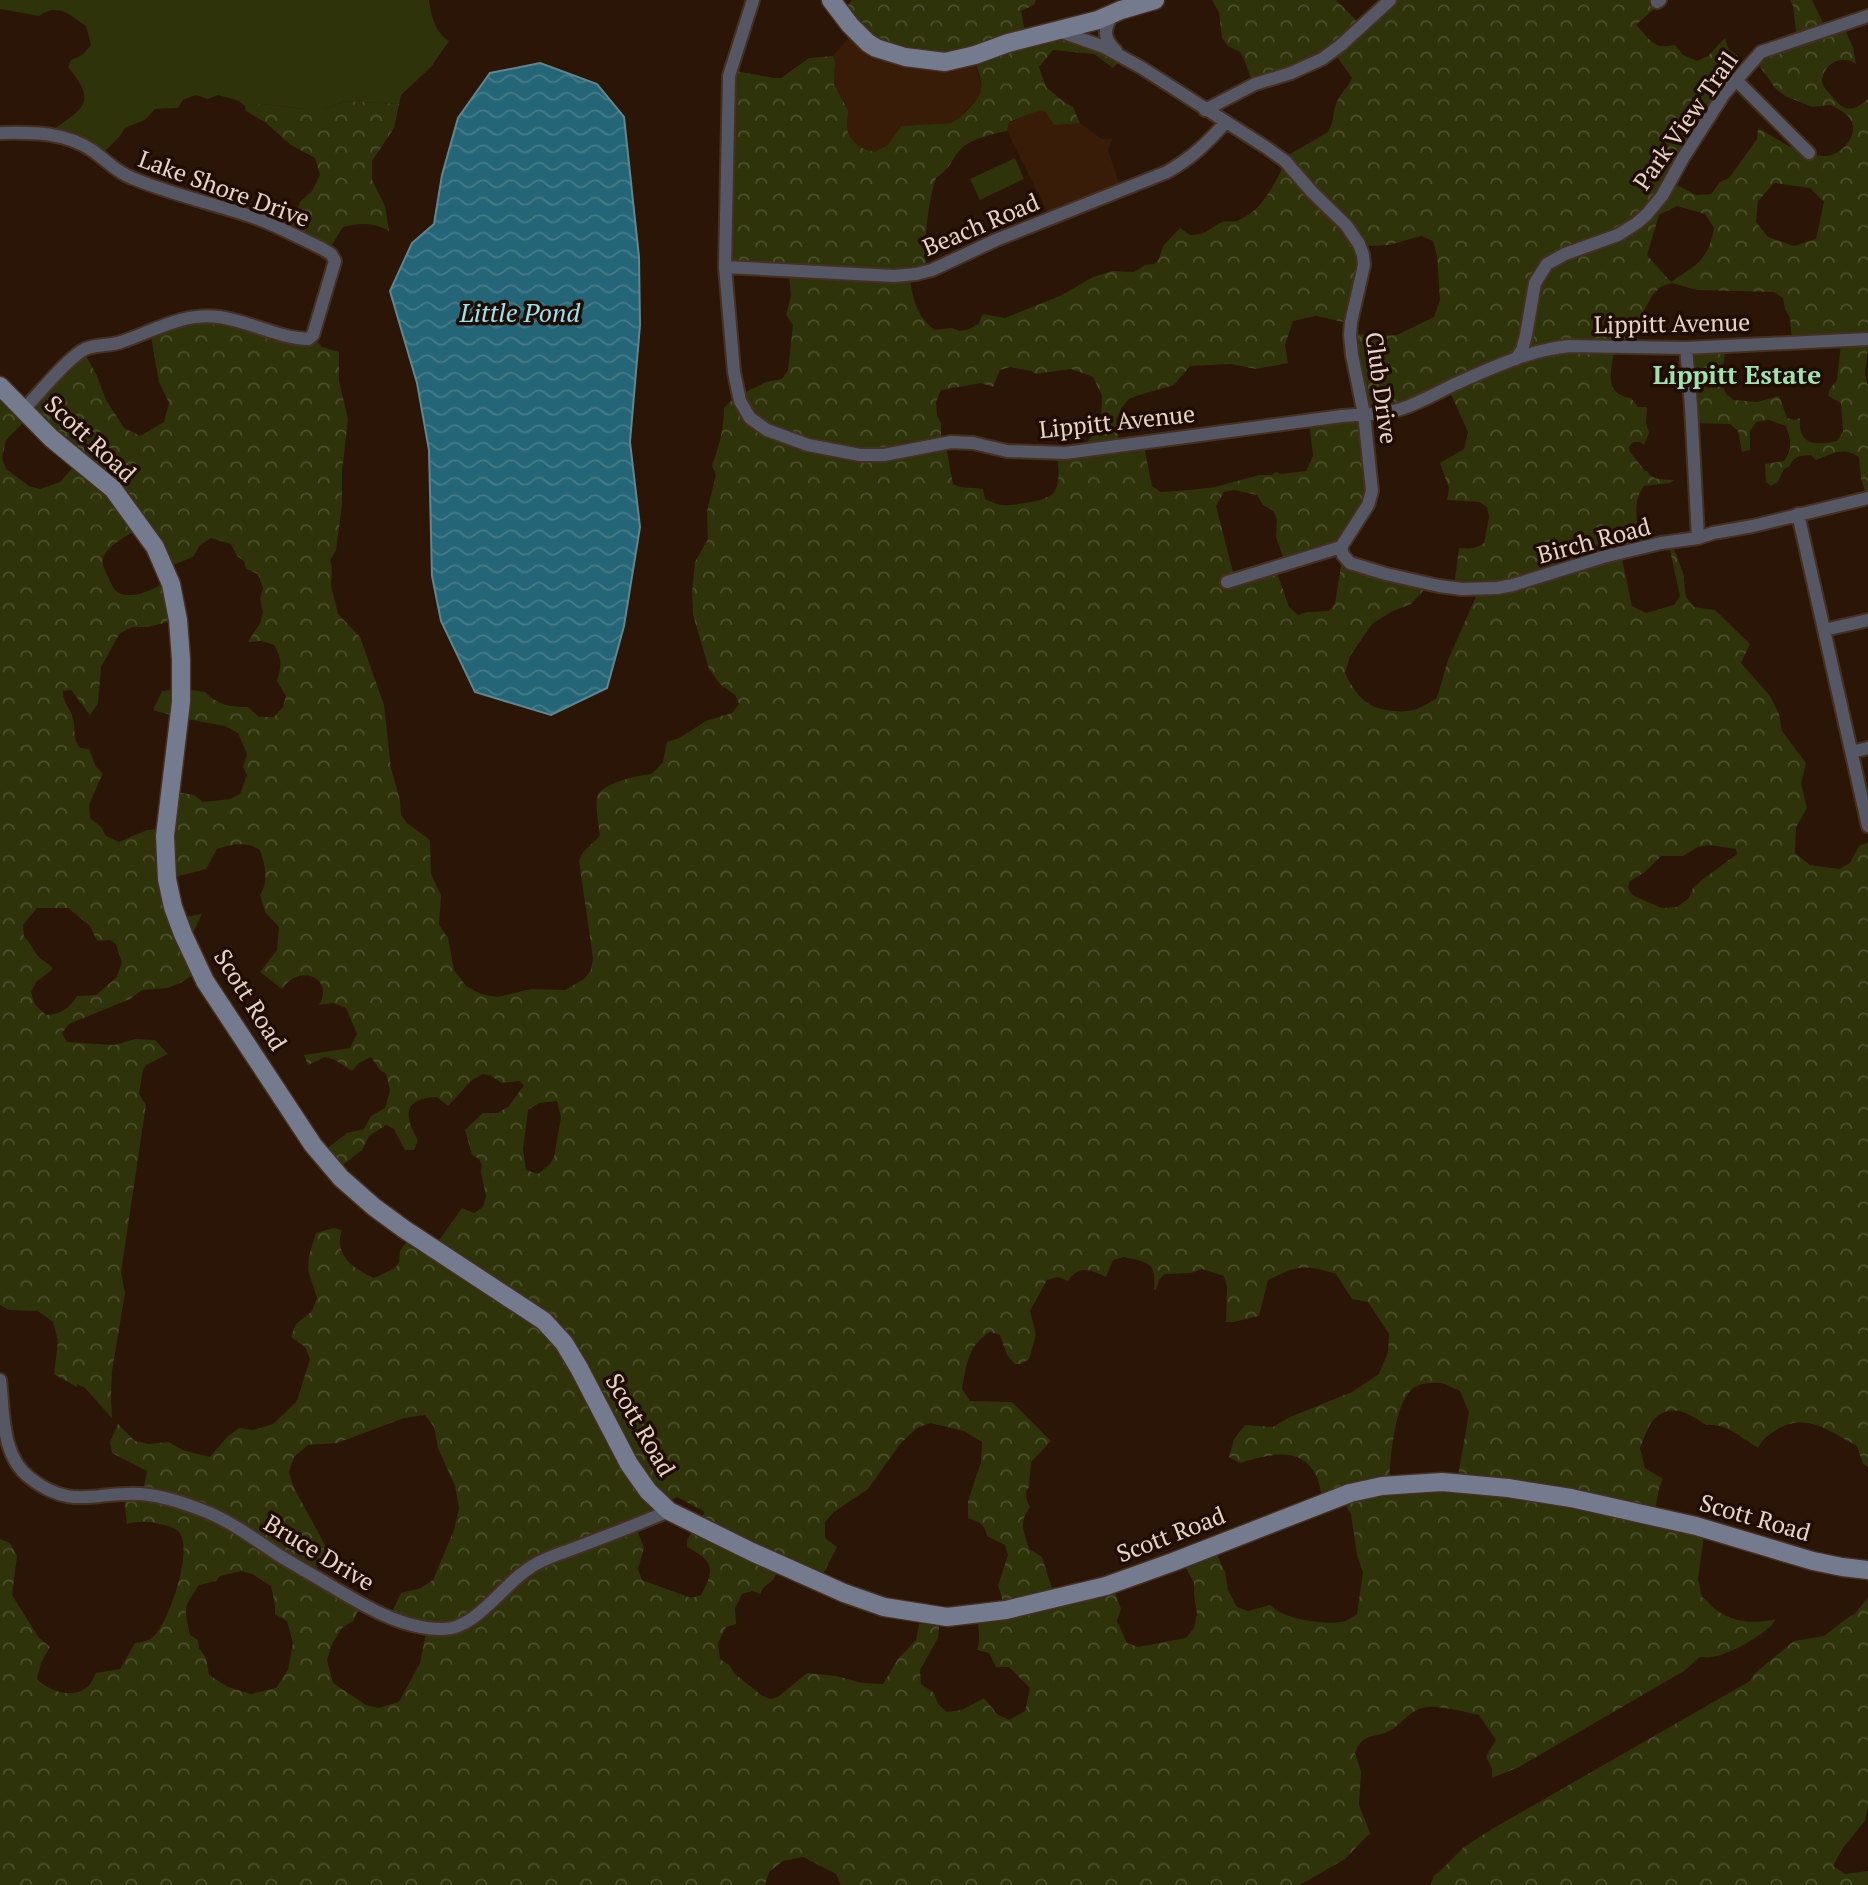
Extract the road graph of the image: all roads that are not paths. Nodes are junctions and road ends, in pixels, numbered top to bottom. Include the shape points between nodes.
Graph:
1 (754, 0) edge
2 (831, 0) edge
3 (1155, 0) edge
4 (1390, 0) edge
5 (1113, 14) junction
6 (1868, 16) edge
7 (1056, 30) junction
8 (1124, 58) junction
9 (1736, 80) junction
10 (1205, 110) junction
11 (1226, 122) junction
12 (0, 133) edge
13 (1809, 153) dead end
14 (725, 267) junction
15 (1868, 340) edge
16 (1686, 348) junction
17 (1516, 359) junction
18 (0, 386) edge
19 (23, 410) junction
20 (1364, 414) junction
21 (1868, 498) edge
22 (1798, 514) junction
23 (1698, 538) junction
24 (1341, 547) junction
25 (1227, 582) dead end
26 (1868, 620) edge
27 (1824, 630) junction
28 (1868, 748) edge
29 (1852, 752) junction
30 (1868, 826) edge
31 (0, 1380) edge
32 (669, 1511) junction
33 (1868, 1570) edge

1 - 14 street, Lippitt Avenue via 729,76
2 - 7 street via 868,43 933,62 958,60
3 - 5 street
4 - 10 street via 1322,59 1255,84
5 - 7 street
5 - 8 street, Club Drive via 1105,32 1107,41
6 - 9 street, Park View Trail via 1761,52
7 - 8 street, Club Drive
8 - 10 street, Club Drive
9 - 13 street
9 - 17 street, Park View Trail via 1647,214 1618,235 1547,264 1535,283 1526,335
10 - 11 street, Club Drive
11 - 14 street, Beach Road via 1203,148 1167,172 932,270 894,276
11 - 20 street, Club Drive via 1285,161 1359,244 1364,265 1350,335
12 - 19 street, Lake Shore Drive via 32,132 81,144 131,178 253,217 323,249 335,261 308,339 221,317 180,320 119,343 84,349
14 - 20 street, Lippitt Avenue via 740,401 750,418 767,430 808,445 860,455 951,442 1065,453
15 - 16 street, Lippitt Avenue
16 - 17 street, Lippitt Avenue via 1570,345
16 - 23 street
17 - 20 street, Lippitt Avenue via 1400,409
18 - 19 street, Scott Road
19 - 32 street, Scott Road via 113,489 155,547 170,584 178,620 181,702 165,836 167,879 176,916 205,981 313,1144 341,1178 404,1230 544,1321 564,1343 629,1464
20 - 24 street, Club Drive via 1372,491
21 - 22 street, Birch Road
22 - 23 street, Birch Road
22 - 27 street
23 - 24 street, Birch Road via 1603,557 1513,585 1464,589 1355,565
24 - 25 street
26 - 27 street
27 - 29 street
28 - 29 street
29 - 30 street
31 - 32 street, Bruce Drive via 12,1457 29,1478 47,1489 78,1498 140,1494 189,1505 241,1529 365,1606 427,1628 459,1627 536,1563
32 - 33 street, Scott Road via 844,1593 884,1606 947,1617 1006,1610 1106,1586 1350,1493 1411,1484 1455,1483 1571,1498

